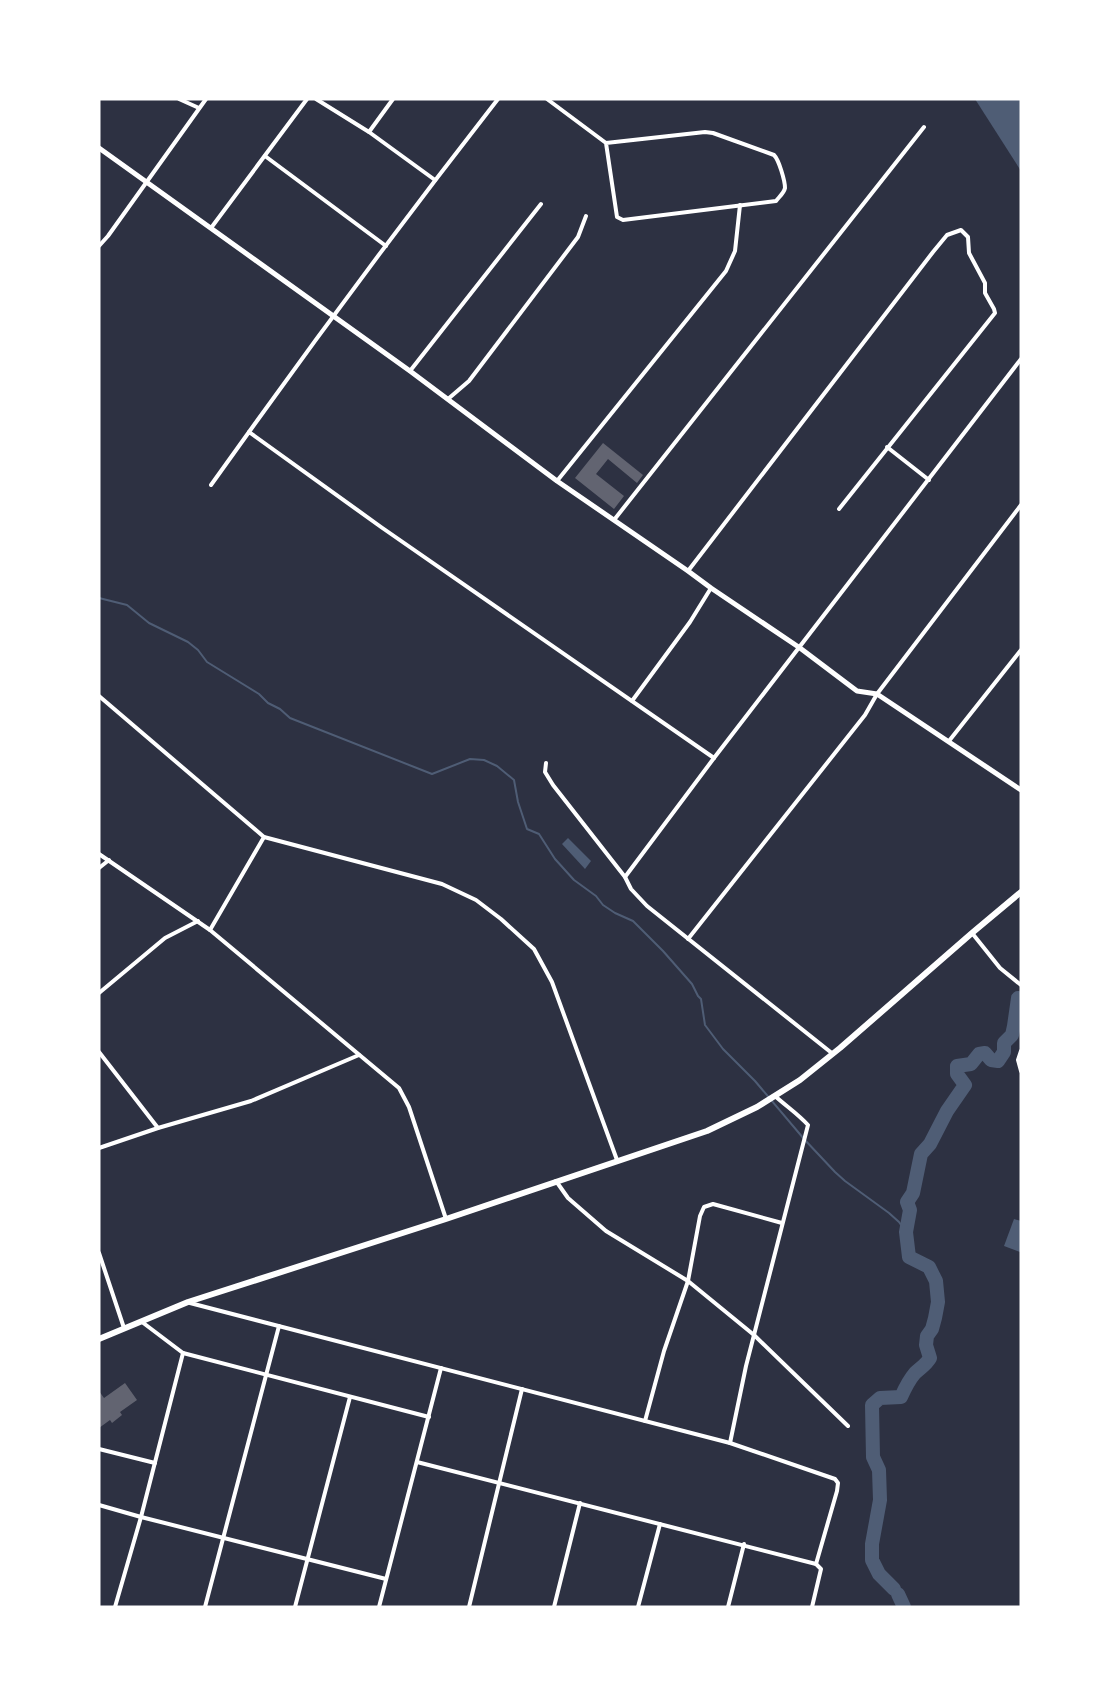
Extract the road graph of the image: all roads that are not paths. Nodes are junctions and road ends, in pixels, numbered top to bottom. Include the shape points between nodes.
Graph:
1 (179, 99) edge
2 (206, 99) edge
3 (307, 99) edge
4 (316, 99) edge
5 (393, 99) edge
6 (498, 99) edge
7 (547, 99) edge
8 (199, 108) junction
9 (924, 127) dead end
10 (369, 132) junction
11 (606, 143) junction
12 (99, 148) edge
13 (265, 156) junction
14 (435, 180) junction
15 (146, 182) junction
16 (541, 204) dead end
17 (740, 205) junction
18 (586, 216) dead end
19 (211, 228) junction
20 (99, 246) edge
21 (386, 246) junction
22 (333, 316) junction
23 (1021, 359) edge
24 (410, 371) junction
25 (448, 399) junction
26 (249, 432) junction
27 (887, 447) junction
28 (929, 480) junction
29 (557, 481) junction
30 (211, 485) dead end
31 (1021, 505) edge
32 (839, 509) dead end
33 (614, 520) junction
34 (688, 571) junction
35 (711, 588) junction
36 (800, 648) junction
37 (1021, 650) edge
38 (877, 693) junction
39 (99, 696) edge
40 (632, 701) junction
41 (949, 741) junction
42 (714, 758) junction
43 (546, 763) dead end
44 (1021, 790) edge
45 (264, 837) junction
46 (99, 854) edge
47 (109, 860) junction
48 (99, 868) edge
49 (625, 877) junction
50 (1021, 892) edge
51 (198, 921) junction
52 (210, 930) junction
53 (972, 933) junction
54 (688, 939) junction
55 (1021, 985) edge
56 (99, 993) edge
57 (1021, 1051) edge
58 (99, 1052) edge
59 (833, 1054) junction
60 (359, 1055) junction
61 (1021, 1071) edge
62 (775, 1095) junction
63 (158, 1128) junction
64 (99, 1148) edge
65 (617, 1160) junction
66 (556, 1181) junction
67 (447, 1219) junction
68 (782, 1223) junction
69 (99, 1253) edge
70 (688, 1281) junction
71 (188, 1302) junction
72 (142, 1322) junction
73 (279, 1326) junction
74 (124, 1328) junction
75 (754, 1335) junction
76 (99, 1339) edge
77 (183, 1353) junction
78 (441, 1368) junction
79 (266, 1375) junction
80 (522, 1389) junction
81 (350, 1397) junction
82 (429, 1417) junction
83 (645, 1421) junction
84 (848, 1426) dead end
85 (730, 1443) junction
86 (99, 1449) edge
87 (417, 1462) junction
88 (155, 1463) junction
89 (498, 1483) junction
90 (580, 1503) junction
91 (99, 1505) edge
92 (141, 1517) junction
93 (660, 1524) junction
94 (224, 1537) junction
95 (744, 1545) junction
96 (308, 1559) junction
97 (816, 1564) junction
98 (386, 1579) junction
99 (115, 1607) edge
100 (205, 1607) edge
101 (295, 1607) edge
102 (379, 1607) edge
103 (469, 1607) edge
104 (554, 1607) edge
105 (638, 1607) edge
106 (728, 1607) edge
107 (812, 1607) edge

1 - 8 street
2 - 8 street
3 - 13 street
4 - 10 street
5 - 10 street
6 - 14 street
7 - 11 street
8 - 15 street
9 - 33 street
10 - 14 street
11 - 17 street via 619,219
11 - 17 street via 713,132 774,155 779,159 785,188 782,195 776,201
12 - 15 street
13 - 19 street
13 - 21 street
14 - 21 street
15 - 19 street
15 - 20 street
16 - 24 street
17 - 29 street via 735,251 726,271
18 - 25 street via 578,237 469,381
19 - 22 street
21 - 22 street
22 - 24 street
22 - 26 street
23 - 28 street
24 - 25 street
25 - 29 street
26 - 30 street
26 - 40 street
27 - 28 street
27 - 32 street
27 - 34 street via 995,313 969,253 968,237 961,230 946,235
28 - 36 street
29 - 33 street
31 - 38 street
33 - 34 street
34 - 35 street
35 - 36 street
35 - 40 street
36 - 38 street via 857,691
36 - 42 street
37 - 41 street
38 - 41 street
38 - 54 street via 865,715
39 - 45 street
40 - 42 street
41 - 44 street
42 - 49 street
43 - 49 street via 545,772 553,784
45 - 52 street
45 - 65 street via 442,884 476,900 501,918 534,949 552,982
46 - 47 street
47 - 48 street
47 - 51 street
49 - 54 street via 647,906
50 - 53 main road
51 - 52 street
51 - 56 street via 165,938
52 - 60 street
53 - 55 street via 999,968
53 - 59 main road
54 - 59 street
57 - 61 street
58 - 63 street
59 - 62 main road
60 - 63 street via 251,1101
60 - 67 street via 399,1088
62 - 65 main road via 707,1131
62 - 68 street via 808,1125
63 - 64 street
65 - 66 main road
66 - 67 main road
66 - 70 street via 568,1198 606,1231
67 - 71 main road
68 - 70 street via 713,1204 704,1207
68 - 75 street
69 - 74 street
70 - 75 street
70 - 83 street
71 - 72 main road
71 - 73 street
72 - 74 main road
72 - 77 street
73 - 78 street
73 - 79 street
74 - 76 main road
75 - 84 street
75 - 85 street
77 - 79 street
77 - 88 street
78 - 80 street
78 - 82 street
79 - 81 street
79 - 94 street
80 - 83 street
80 - 89 street
81 - 82 street
81 - 96 street
82 - 87 street
83 - 85 street
85 - 97 street via 838,1483
86 - 88 street
87 - 89 street
87 - 98 street
88 - 92 street
89 - 90 street
89 - 103 street
90 - 93 street
90 - 104 street
91 - 92 street
92 - 94 street
92 - 99 street
93 - 95 street
93 - 105 street
94 - 96 street
94 - 100 street
95 - 97 street
95 - 106 street
96 - 98 street
96 - 101 street
97 - 107 street via 821,1569
98 - 102 street

